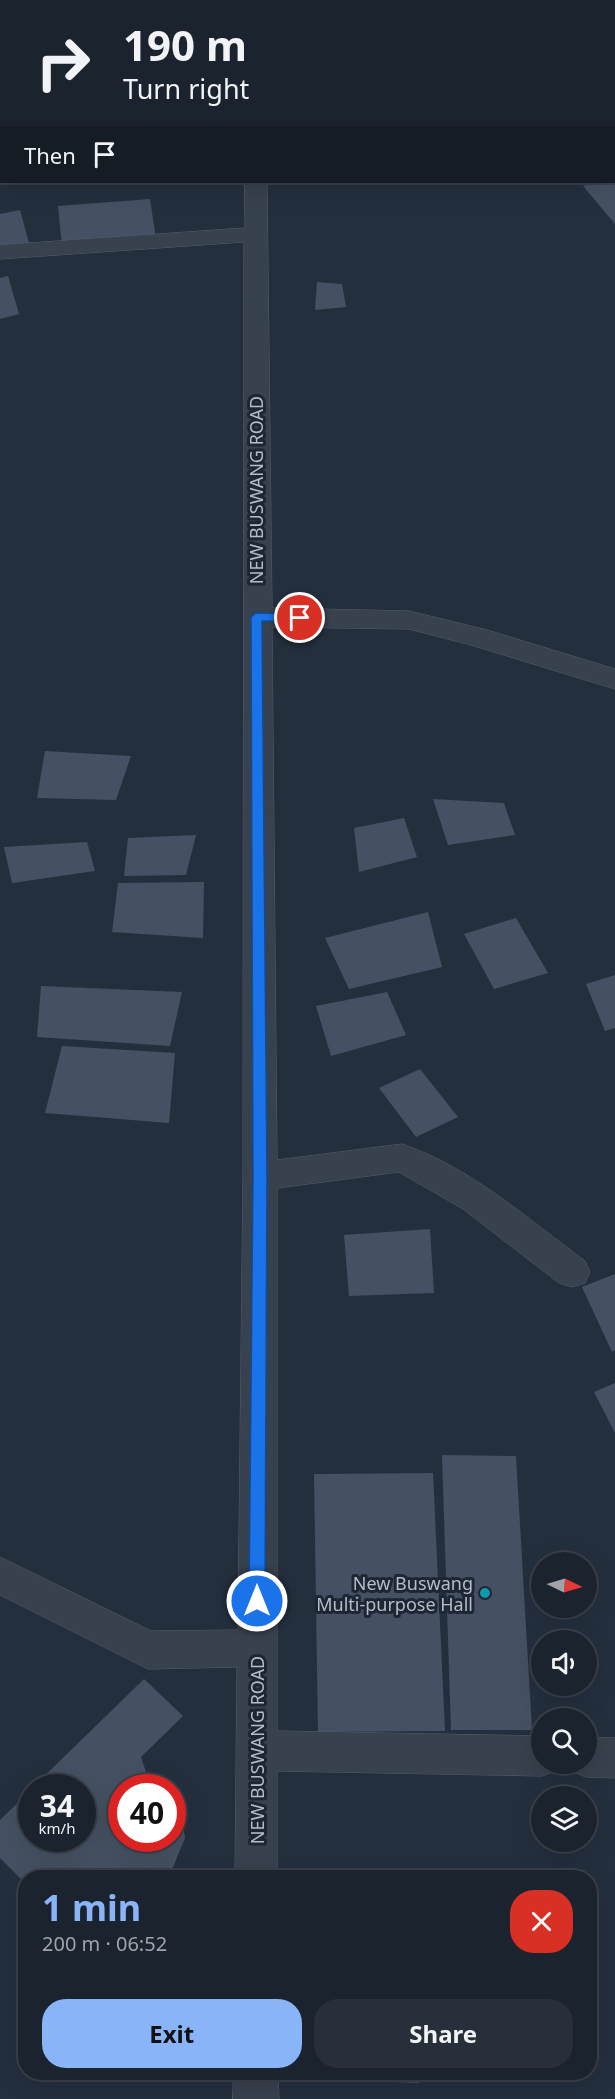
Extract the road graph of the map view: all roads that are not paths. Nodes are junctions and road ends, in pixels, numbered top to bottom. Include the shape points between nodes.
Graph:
1 (256, 183) edge
2 (256, 234) junction
3 (0, 252) edge
4 (256, 617) junction
5 (615, 679) edge
6 (260, 1176) junction
7 (572, 1272) dead end
8 (0, 1575) edge
9 (257, 1648) junction
10 (256, 1751) junction
11 (531, 1756) edge
12 (597, 1757) edge
13 (615, 1758) edge
14 (256, 1870) edge
15 (256, 2080) edge
16 (256, 2099) edge

1 - 2 street, NEW BUSWANG ROAD
2 - 3 street
2 - 4 street, NEW BUSWANG ROAD
4 - 5 street via 409,620
4 - 6 street, NEW BUSWANG ROAD
6 - 7 street via 402,1158 475,1199
6 - 9 street, NEW BUSWANG ROAD
8 - 9 street via 148,1650
9 - 10 street, NEW BUSWANG ROAD
10 - 11 street
10 - 14 street, NEW BUSWANG ROAD
12 - 13 street
15 - 16 street

